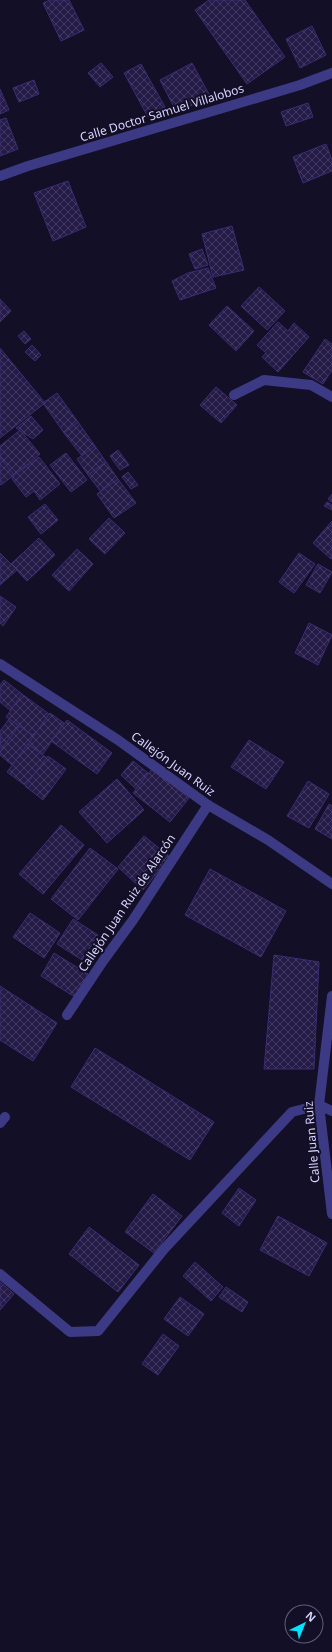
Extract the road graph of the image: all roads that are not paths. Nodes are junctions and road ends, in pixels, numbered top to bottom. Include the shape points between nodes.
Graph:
1 (332, 73) edge
2 (0, 176) edge
3 (234, 395) dead end
4 (332, 397) edge
5 (0, 664) edge
6 (208, 805) junction
7 (332, 884) edge
8 (332, 996) edge
9 (67, 1015) dead end
10 (319, 1105) junction
11 (332, 1110) edge
12 (332, 1214) edge
13 (0, 1274) edge

1 - 2 street, Calle Doctor Samuel Villalobos
3 - 4 street via 264,380 311,385
5 - 6 street, Callejón Juan Ruiz via 118,740
6 - 7 street, Callejón Juan Ruiz via 268,840
6 - 9 street, Callejón Juan Ruiz de Alarcón
8 - 10 street, Calle Juan Ruiz
10 - 11 street
10 - 12 street, Calle Juan Ruiz
10 - 13 street via 292,1112 164,1249 98,1331 70,1332

